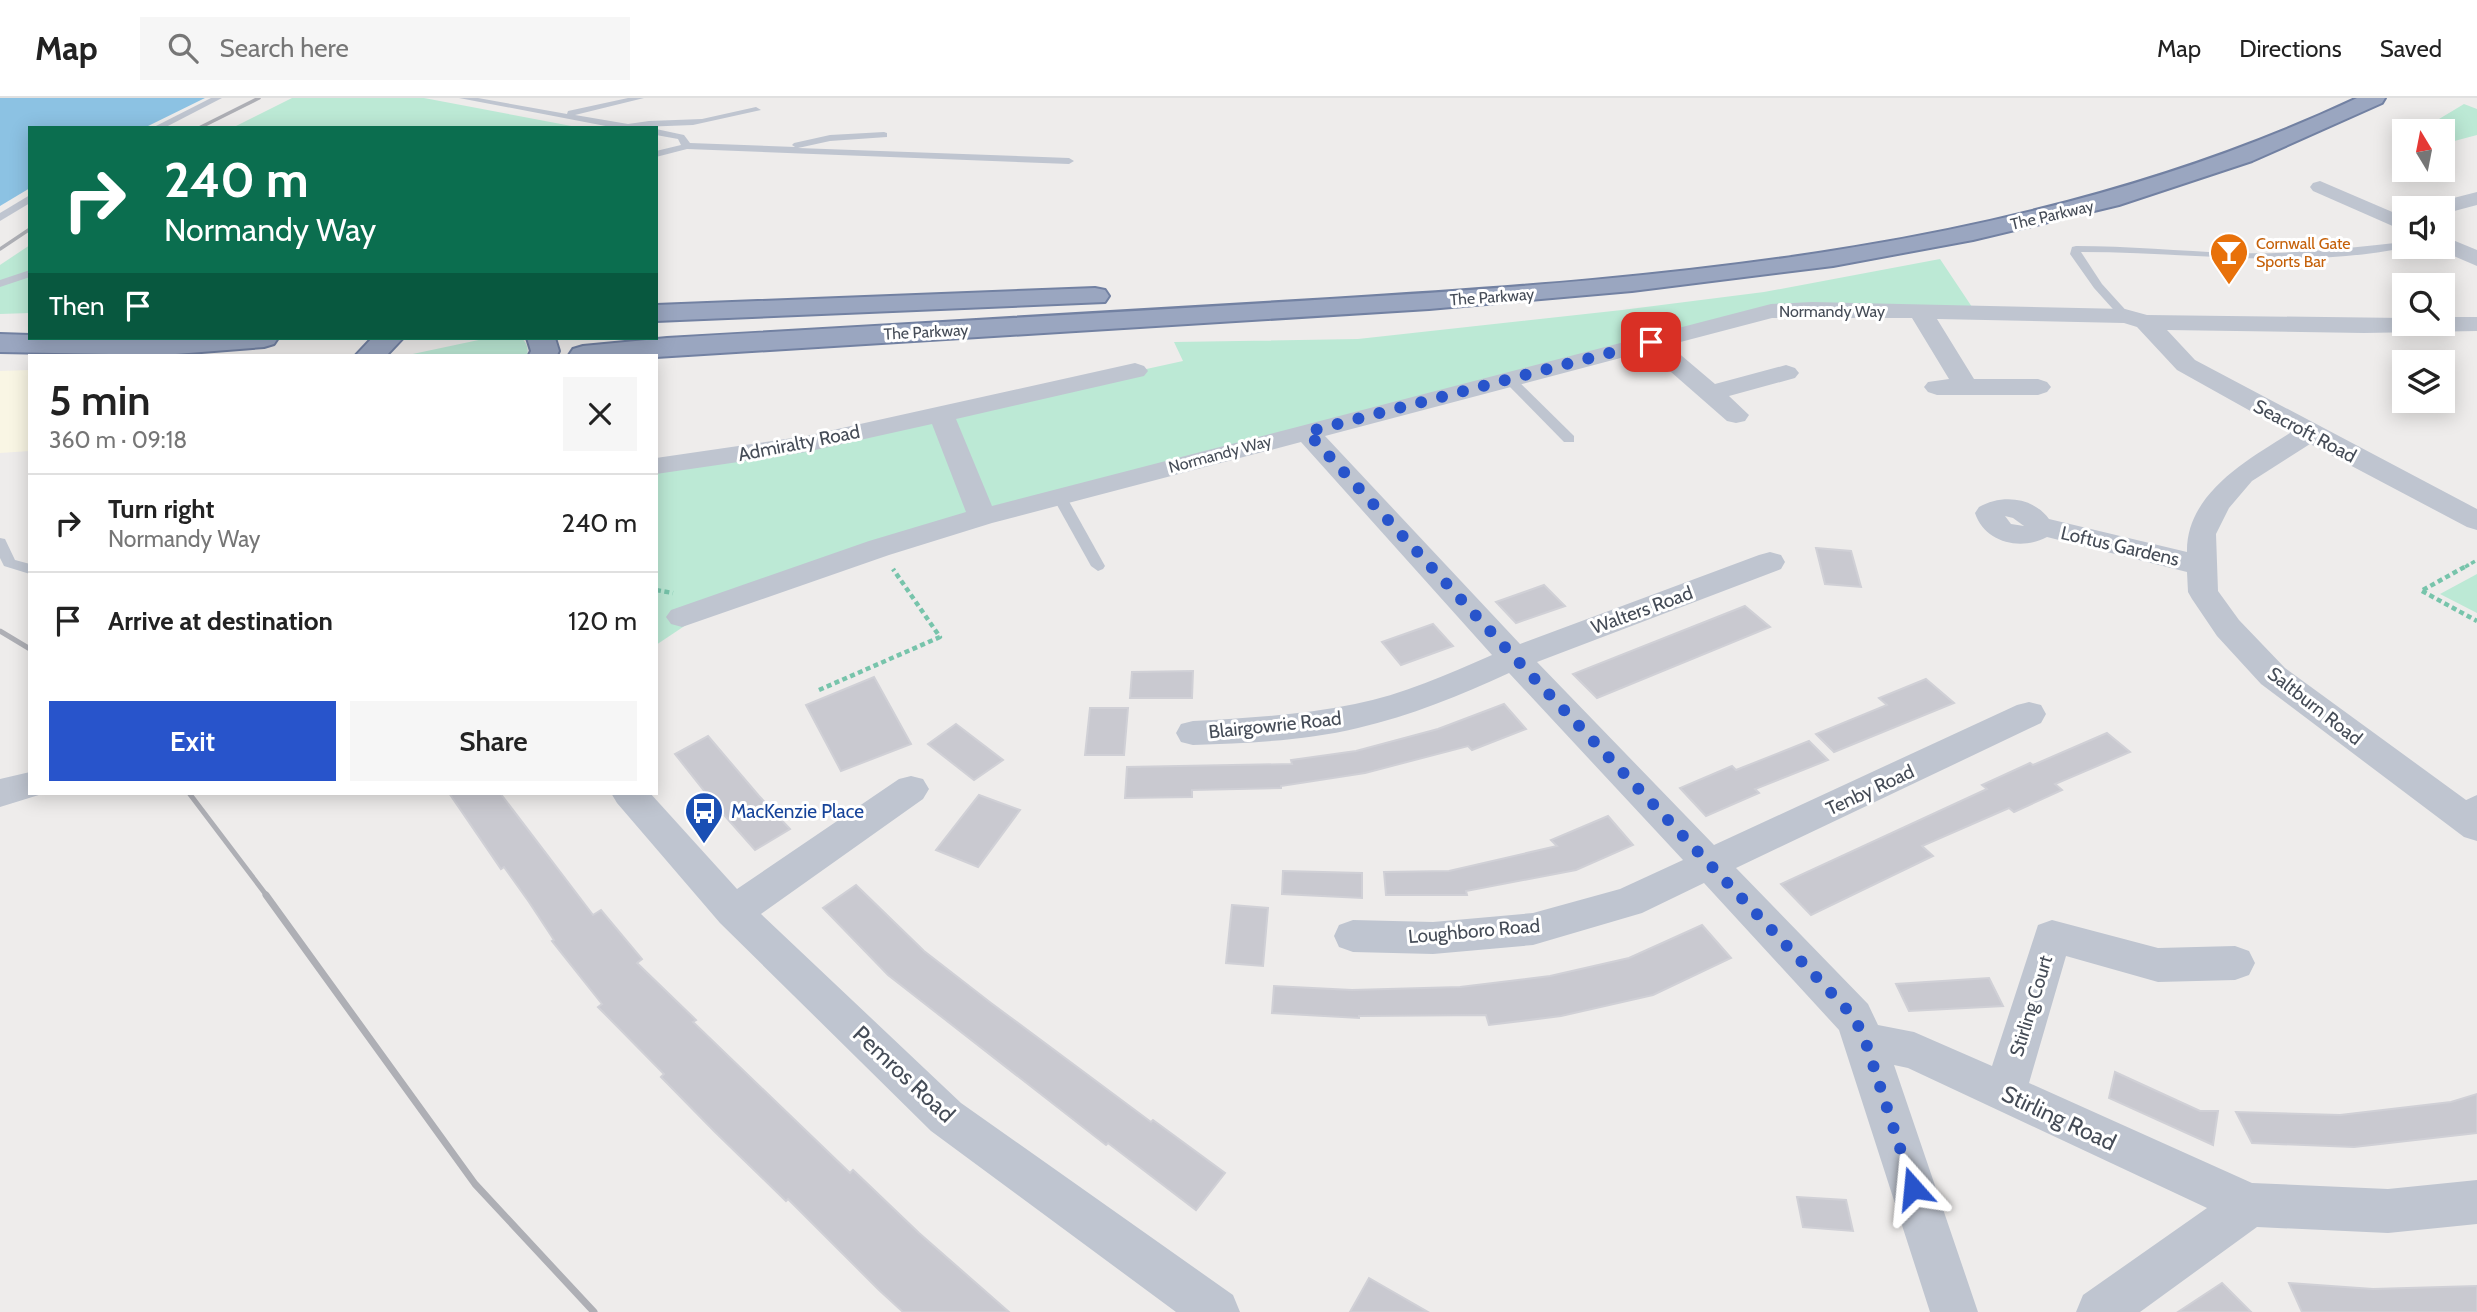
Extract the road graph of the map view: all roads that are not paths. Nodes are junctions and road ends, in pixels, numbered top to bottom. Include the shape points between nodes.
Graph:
1 (218, 98) edge
2 (463, 98) edge
3 (640, 98) edge
4 (2331, 98) edge
5 (2374, 98) edge
6 (756, 110) dead end
7 (564, 115) junction
8 (160, 126) edge
9 (625, 126) edge
10 (634, 126) edge
11 (658, 132) edge
12 (884, 135) dead end
13 (687, 146) junction
14 (786, 150) junction
15 (658, 153) edge
16 (1069, 161) dead end
17 (2320, 187) dead end
18 (2477, 198) edge
19 (28, 199) edge
20 (2455, 204) edge
21 (0, 218) edge
22 (2392, 218) edge
23 (2392, 247) edge
24 (2455, 249) edge
25 (2477, 260) edge
26 (28, 273) edge
27 (0, 284) edge
28 (1920, 312) junction
29 (658, 313) edge
30 (2136, 319) junction
31 (2477, 324) edge
32 (0, 326) edge
33 (28, 333) edge
34 (28, 335) edge
35 (98, 340) edge
36 (239, 340) edge
37 (387, 340) edge
38 (1651, 342) junction
39 (0, 343) edge
40 (163, 346) junction
41 (195, 354) edge
42 (371, 354) edge
43 (596, 354) edge
44 (1135, 371) dead end
45 (1786, 373) dead end
46 (1509, 379) junction
47 (1937, 387) dead end
48 (1966, 387) junction
49 (2038, 387) dead end
50 (1710, 393) junction
51 (941, 414) junction
52 (1736, 415) dead end
53 (1307, 432) junction
54 (2309, 433) junction
55 (1569, 439) dead end
56 (658, 466) edge
57 (1059, 496) junction
58 (2471, 513) edge
59 (982, 517) junction
60 (2039, 526) dead end
61 (0, 542) edge
62 (1770, 562) dead end
63 (2200, 565) junction
64 (1098, 566) dead end
65 (28, 568) edge
66 (682, 617) dead end
67 (1514, 657) junction
68 (2029, 714) dead end
69 (1194, 733) dead end
70 (28, 786) edge
71 (911, 789) dead end
72 (0, 793) edge
73 (631, 795) edge
74 (2470, 813) edge
75 (1710, 865) junction
76 (734, 912) junction
77 (1353, 936) dead end
78 (2235, 963) dead end
79 (1865, 1040) junction
80 (2005, 1093) junction
81 (2477, 1202) edge
82 (2250, 1205) junction
83 (1216, 1312) edge
84 (1954, 1312) edge
85 (2101, 1312) edge

1 - 8 lane
2 - 7 lane
3 - 7 lane
4 - 29 highway, The Parkway via 2231,142 2080,189 1920,225 1617,269 1395,285
5 - 43 highway, The Parkway via 2245,157 2097,204 1967,234 1783,265 1428,302
6 - 10 lane via 715,119 647,121
7 - 9 lane
11 - 13 lane via 681,137
12 - 14 lane via 830,138
13 - 14 lane
13 - 15 lane
14 - 16 lane
17 - 22 street
18 - 20 street
19 - 21 lane
23 - 30 lane via 2318,255 2233,256 2076,249 2098,286
24 - 25 street
26 - 27 lane
28 - 30 street, Normandy Way
28 - 38 street, Normandy Way via 1771,311
28 - 48 street
30 - 31 street, Normandy Way via 2364,326
30 - 54 street, Seacroft Road via 2186,365
32 - 33 highway
34 - 39 highway
35 - 40 highway
36 - 40 highway
37 - 42 highway
38 - 46 street, Normandy Way
38 - 50 street
40 - 41 highway
44 - 51 street, Admiralty Road
45 - 50 street
46 - 53 street, Normandy Way
46 - 55 lane
47 - 48 street
48 - 49 street
50 - 52 street
51 - 56 street, Admiralty Road via 767,451
51 - 59 street
53 - 57 street, Normandy Way
53 - 67 street
54 - 58 street, Seacroft Road
54 - 63 street, Saltburn Road via 2242,475 2217,505 2202,534
57 - 59 street, Normandy Way
57 - 64 lane
59 - 66 street, Normandy Way
60 - 63 street, Loftus Gardens
61 - 65 lane via 9,563
62 - 67 street, Walters Road
63 - 74 street, Saltburn Road via 2203,592 2228,628 2273,676
67 - 69 street, Blairgowrie Road via 1441,690 1358,716 1281,729
67 - 75 street
68 - 75 street, Tenby Road
70 - 72 street
71 - 76 street
73 - 76 street, Pemros Road
75 - 77 street, Loughboro Road via 1629,902 1533,929 1433,938
75 - 79 street via 1854,1017
76 - 83 street, Pemros Road via 946,1116
78 - 80 street, Stirling Court via 2158,965 2052,936
79 - 80 street, Stirling Road via 1913,1051
79 - 84 street
80 - 82 street, Stirling Road
81 - 82 street, Stirling Road via 2388,1211
82 - 85 street

